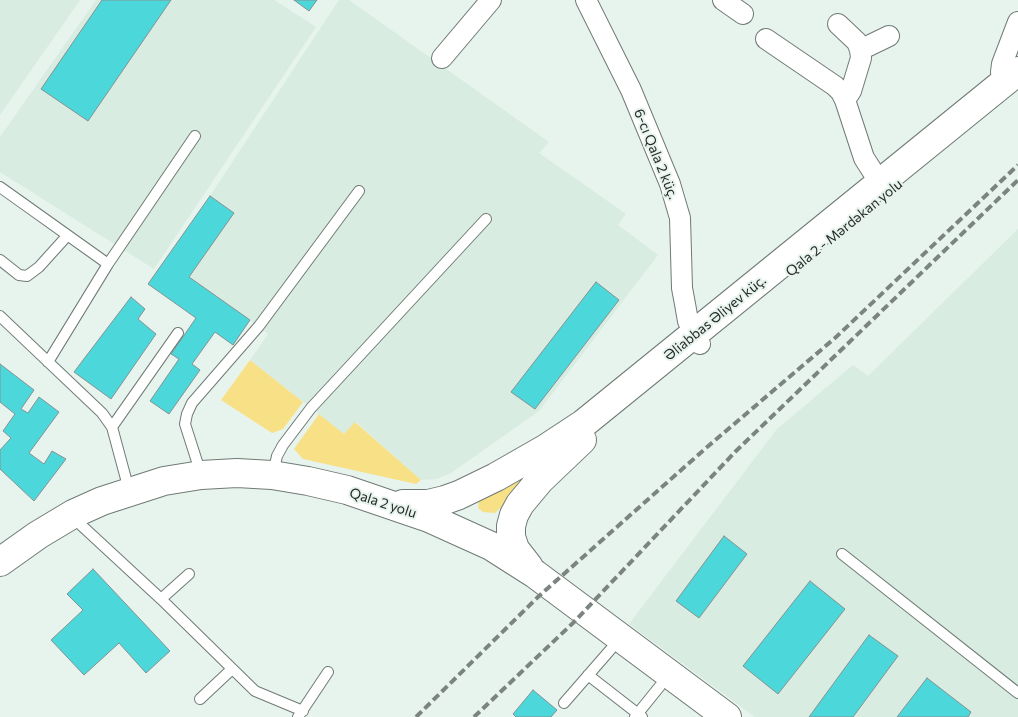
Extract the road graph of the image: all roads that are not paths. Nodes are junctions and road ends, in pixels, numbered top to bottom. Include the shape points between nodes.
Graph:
1 (491, 0) edge
2 (586, 0) edge
3 (723, 0) edge
4 (743, 14) dead end
5 (1018, 22) edge
6 (838, 24) dead end
7 (889, 36) dead end
8 (766, 38) dead end
9 (860, 50) junction
10 (442, 58) dead end
11 (1013, 80) edge
12 (845, 100) junction
13 (195, 136) dead end
14 (880, 183) junction
15 (0, 187) edge
16 (359, 191) dead end
17 (486, 219) dead end
18 (67, 236) junction
19 (0, 260) edge
20 (108, 264) junction
21 (0, 316) edge
22 (178, 333) dead end
23 (698, 340) junction
24 (48, 362) junction
25 (112, 426) junction
26 (201, 475) junction
27 (272, 475) junction
28 (480, 486) junction
29 (130, 491) junction
30 (383, 502) junction
31 (514, 515) junction
32 (81, 525) junction
33 (470, 547) junction
34 (842, 554) dead end
35 (0, 562) edge
36 (190, 574) dead end
37 (535, 574) junction
38 (0, 579) edge
39 (161, 599) junction
40 (611, 649) junction
41 (232, 669) junction
42 (328, 672) dead end
43 (588, 675) junction
44 (660, 686) junction
45 (1018, 693) edge
46 (200, 699) dead end
47 (564, 703) dead end
48 (301, 714) edge
49 (638, 716) edge
50 (700, 717) edge
51 (727, 717) edge

1 - 10 street
2 - 23 street, 6-cı Qala 2 küç. via 631,90 670,184 680,218 684,304
3 - 4 street
5 - 11 street via 1001,72
6 - 9 street via 857,42
7 - 9 street
8 - 12 street via 835,86
9 - 12 street via 861,58
11 - 14 main road, Əliabbas Əliyev küç.
11 - 23 main road, Qala 2 - Mərdəkan yolu
12 - 14 street via 864,158
13 - 20 lane
14 - 23 main road, Əliabbas Əliyev küç.
15 - 18 lane
16 - 26 lane via 259,326 192,402 185,424
17 - 27 lane via 311,408 283,445
18 - 19 lane via 27,276 19,275
18 - 20 lane
20 - 24 lane
21 - 24 lane
22 - 25 lane
23 - 28 main road, Əliabbas Əliyev küç. via 583,424
23 - 31 main road, Qala 2 - Mərdəkan yolu via 540,480
24 - 25 lane
25 - 29 lane
26 - 27 main road, Qala 2 yolu
26 - 29 main road, Qala 2 yolu
27 - 30 main road, Qala 2 yolu via 346,490
28 - 30 main road, Əliabbas Əliyev küç. via 437,502 416,505
28 - 33 main road via 469,505
29 - 35 main road, Qala 2 yolu via 73,514
30 - 33 main road, Qala 2 yolu via 429,518
31 - 33 main road
31 - 37 main road via 512,537 515,549
32 - 33 main road, Qala 2 yolu via 168,494 238,486 278,490 343,504
32 - 38 main road, Qala 2 yolu
32 - 39 lane
33 - 37 main road, Qala 2 yolu via 491,546
33 - 40 main road, Qala 2 yolu
34 - 45 lane
36 - 39 lane
37 - 51 main road, Qala 2 yolu
39 - 41 lane
40 - 43 lane
40 - 44 main road, Qala 2 yolu
41 - 46 lane
41 - 48 lane via 255,692
42 - 48 lane
43 - 47 lane
43 - 49 lane
44 - 49 lane
44 - 50 main road, Qala 2 yolu

